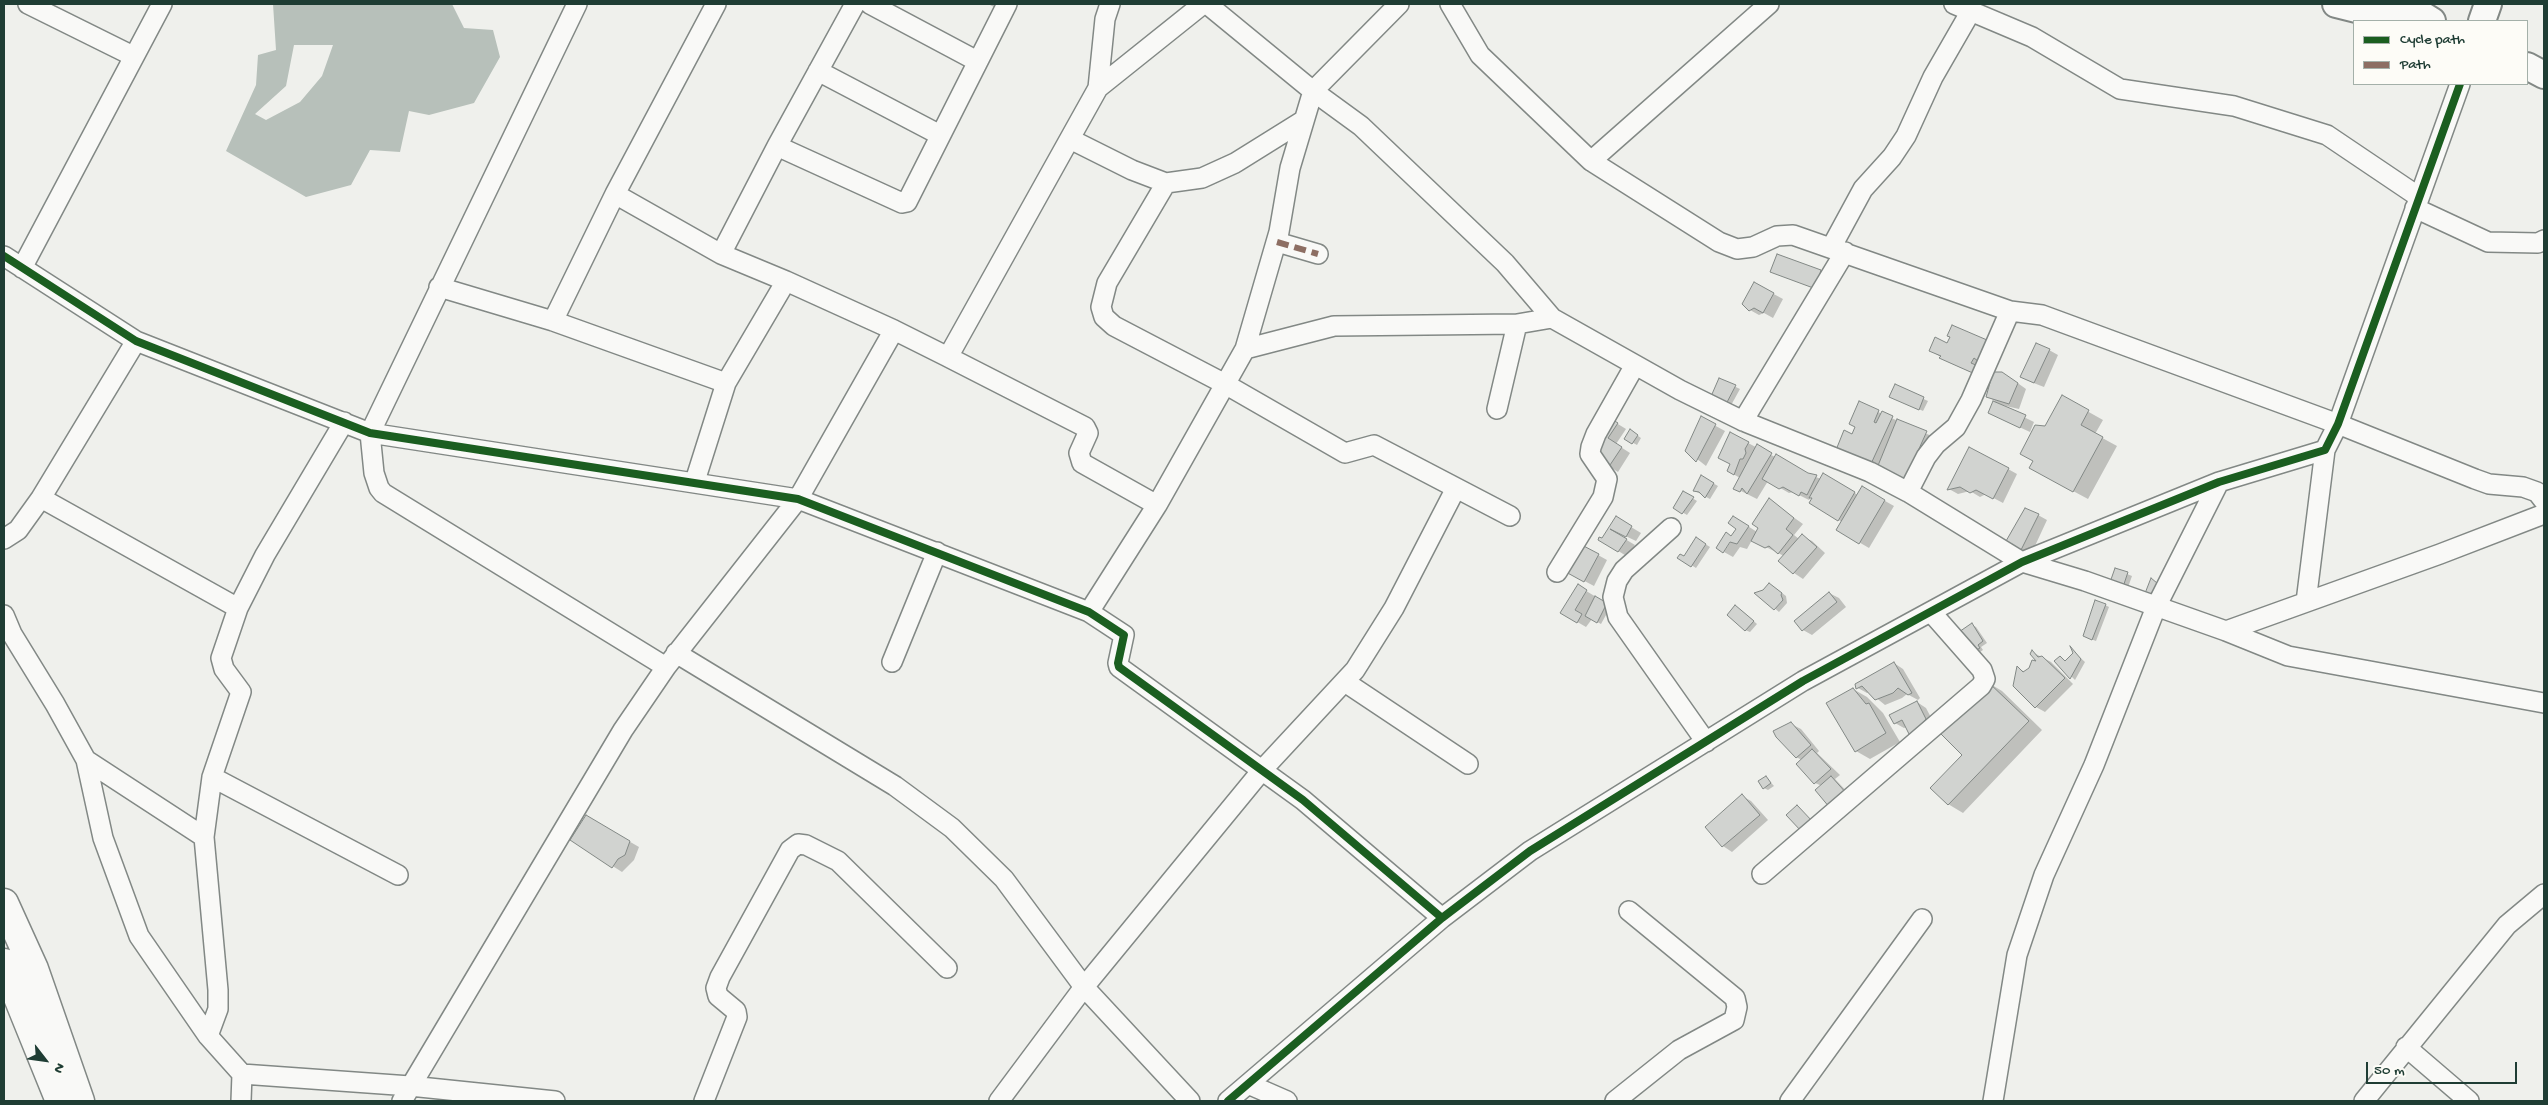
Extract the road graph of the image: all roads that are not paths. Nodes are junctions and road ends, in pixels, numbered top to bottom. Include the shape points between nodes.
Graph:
1 (28, 4) edge
2 (162, 4) edge
3 (578, 4) edge
4 (716, 4) edge
5 (855, 4) edge
6 (870, 4) edge
7 (1007, 4) edge
8 (1110, 4) edge
9 (1203, 4) edge
10 (1208, 4) edge
11 (1399, 4) edge
12 (1450, 4) edge
13 (1769, 4) edge
14 (2336, 4) edge
15 (2399, 4) edge
16 (2488, 4) edge
17 (1963, 8) edge
18 (2400, 20) edge
19 (2430, 20) edge
20 (2482, 20) edge
21 (134, 56) junction
22 (977, 61) junction
23 (2528, 67) edge
24 (818, 71) junction
25 (2544, 75) edge
26 (2460, 85) edge
27 (1098, 88) junction
28 (1313, 91) junction
29 (1304, 120) junction
30 (940, 135) junction
31 (1070, 139) junction
32 (776, 146) junction
33 (1591, 161) junction
34 (1166, 182) junction
35 (615, 194) junction
36 (2417, 203) junction
37 (2544, 240) edge
38 (1276, 242) junction
39 (1838, 250) junction
40 (721, 254) junction
41 (1318, 254) dead end
42 (4, 256) edge
43 (22, 268) junction
44 (786, 281) junction
45 (439, 287) junction
46 (2010, 311) junction
47 (1552, 318) junction
48 (553, 321) junction
49 (1517, 324) junction
50 (894, 330) junction
51 (136, 341) junction
52 (1245, 349) junction
53 (948, 357) junction
54 (1635, 365) junction
55 (726, 383) junction
56 (1225, 384) junction
57 (1497, 409) dead end
58 (1743, 421) junction
59 (344, 422) junction
60 (2338, 424) junction
61 (370, 433) junction
62 (2325, 450) junction
63 (695, 481) junction
64 (2219, 482) junction
65 (1456, 488) junction
66 (1908, 492) junction
67 (41, 498) junction
68 (798, 499) junction
69 (2544, 501) edge
70 (1157, 505) junction
71 (2544, 514) edge
72 (1510, 516) dead end
73 (1671, 528) dead end
74 (4, 539) edge
75 (937, 552) junction
76 (2022, 562) junction
77 (1557, 572) dead end
78 (2306, 602) junction
79 (2156, 607) junction
80 (238, 608) junction
81 (1089, 612) junction
82 (1931, 612) junction
83 (4, 615) edge
84 (2226, 631) junction
85 (671, 660) junction
86 (892, 662) dead end
87 (1345, 682) junction
88 (2544, 703) edge
89 (1706, 742) junction
90 (86, 760) junction
91 (1468, 764) dead end
92 (1263, 769) junction
93 (212, 776) junction
94 (204, 837) junction
95 (1762, 874) dead end
96 (398, 875) dead end
97 (2544, 894) edge
98 (4, 903) edge
99 (1629, 911) dead end
100 (1442, 918) junction
101 (1922, 919) dead end
102 (4, 962) edge
103 (947, 968) dead end
104 (1084, 987) junction
105 (208, 1036) junction
106 (2406, 1047) junction
107 (242, 1074) junction
108 (1248, 1084) junction
109 (406, 1094) edge
110 (60, 1101) edge
111 (80, 1101) edge
112 (241, 1101) edge
113 (555, 1101) edge
114 (704, 1101) edge
115 (999, 1101) edge
116 (1190, 1101) edge
117 (1228, 1101) edge
118 (1287, 1101) edge
119 (1615, 1101) edge
120 (1790, 1101) edge
121 (1993, 1101) edge
122 (2364, 1101) edge
123 (2469, 1101) edge

1 - 21 street
2 - 21 street
3 - 45 street
4 - 35 street
5 - 24 street
6 - 22 street
7 - 22 street
8 - 27 street via 1105,19
9 - 27 street
10 - 28 street
11 - 28 street
12 - 33 street via 1480,55
13 - 33 street
14 - 18 street
15 - 19 street
16 - 20 street
17 - 36 street via 2032,38 2120,89 2234,106 2327,135
17 - 39 street via 1906,136 1864,189
21 - 43 street
22 - 30 street
23 - 25 street
24 - 30 street
24 - 32 street
26 - 36 street
27 - 31 street
28 - 29 street
28 - 47 street via 1361,126 1505,263
29 - 34 street via 1235,163 1202,178
29 - 38 street via 1290,168
30 - 32 street via 907,202 902,203
31 - 34 street via 1132,170
31 - 53 street
32 - 40 street
33 - 39 street via 1719,242 1737,249 1753,247 1777,236 1793,235
34 - 56 street via 1107,283 1101,307 1104,317 1114,326
35 - 40 street
35 - 48 street
36 - 37 street via 2488,242 2538,243
36 - 60 street
38 - 41 street
38 - 52 street
39 - 46 street
39 - 58 street
40 - 44 street
42 - 43 street
43 - 51 street
44 - 50 street
44 - 55 street
45 - 48 street
45 - 61 street
46 - 60 street via 2042,315
46 - 66 street via 1956,427 1926,457
47 - 49 street
47 - 54 street
48 - 55 street
49 - 52 street via 1334,326
49 - 57 street
50 - 53 street
50 - 68 street
51 - 59 street
51 - 67 street
52 - 56 street
53 - 70 street via 1085,427 1088,433 1079,453 1082,463
54 - 58 street
54 - 77 street via 1591,447 1590,454 1607,479 1603,498
55 - 63 street
56 - 65 street via 1345,453 1374,445
56 - 70 street
58 - 66 street via 1870,472
59 - 61 street
59 - 80 street via 265,555
60 - 62 street
60 - 69 street via 2489,484 2523,487 2537,492
61 - 63 street
61 - 85 street via 374,473 378,488 383,493
62 - 64 street
62 - 78 street
63 - 68 street
64 - 76 street
64 - 79 street
65 - 72 street
65 - 87 street via 1394,608 1356,670
66 - 76 street
67 - 74 street via 18,530
67 - 80 street
68 - 75 street
68 - 85 street
70 - 81 street
71 - 78 street
73 - 89 street via 1624,570 1613,597 1618,617
75 - 81 street
75 - 86 street
76 - 79 street
76 - 82 street
78 - 84 street
79 - 84 street
79 - 121 street via 2094,765 2044,875 2017,955
80 - 93 street via 221,658 224,669 241,692
81 - 92 street via 1124,635 1119,667
82 - 89 street via 1803,681
82 - 95 street via 1982,670 1985,679 1981,686
83 - 90 street
84 - 88 street via 2288,656
85 - 104 street via 895,786 952,828 1004,879
85 - 109 street via 623,730
87 - 91 street
87 - 92 street
89 - 100 street via 1530,852
90 - 94 street
90 - 105 street via 103,838 139,936
92 - 100 street
92 - 104 street
93 - 94 street
93 - 96 street
94 - 105 street via 218,990 218,1009
97 - 106 street via 2507,925
98 - 111 main road via 34,969
99 - 119 street via 1735,998 1738,1007 1734,1020 1679,1050
100 - 108 street
101 - 120 street
102 - 110 main road
103 - 114 street via 838,860 798,844 790,850 720,977 716,988 718,996 736,1011 737,1017
104 - 115 street
104 - 116 street
105 - 107 street
106 - 122 street
106 - 123 street
107 - 109 street
107 - 112 street
108 - 117 street
108 - 118 street
109 - 113 street

